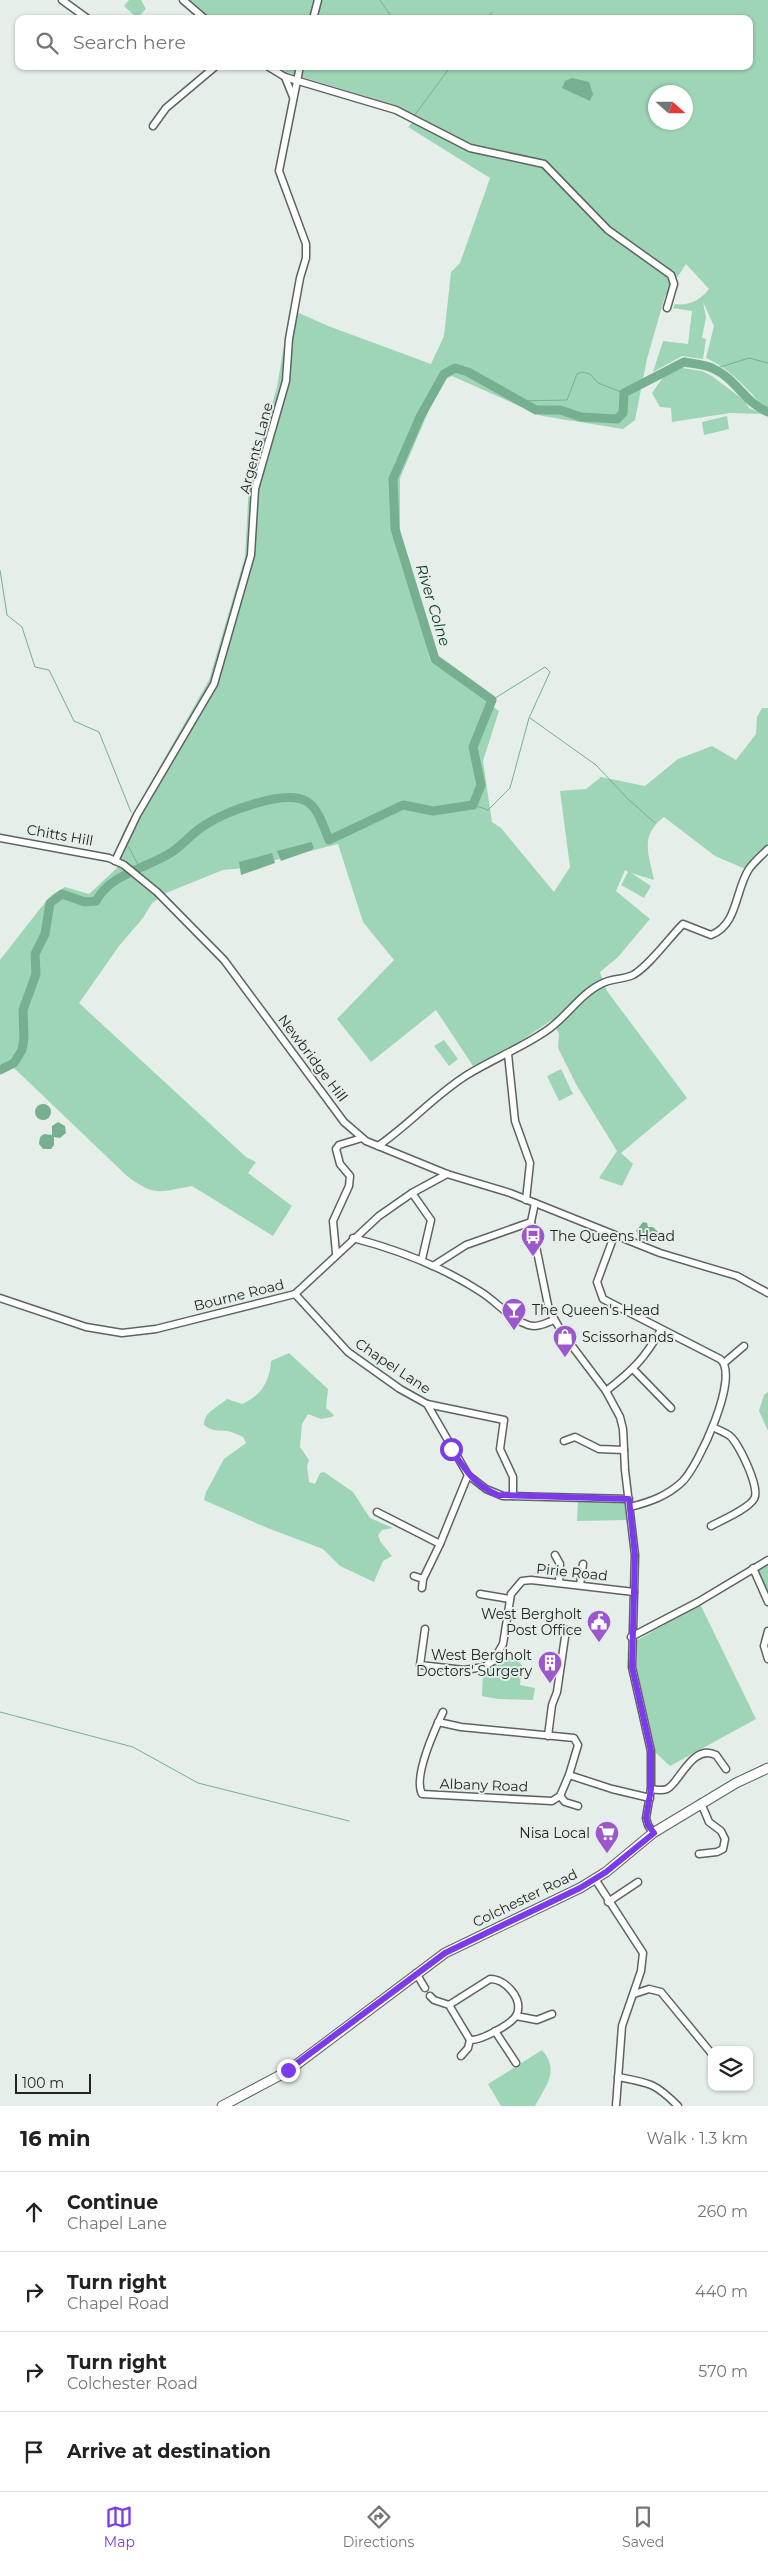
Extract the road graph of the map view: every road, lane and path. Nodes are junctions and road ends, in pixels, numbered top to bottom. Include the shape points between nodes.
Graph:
1 (62, 0) edge
2 (183, 0) edge
3 (318, 0) edge
4 (83, 15) edge
5 (200, 15) edge
6 (314, 15) edge
7 (211, 70) edge
8 (274, 70) edge
9 (299, 70) edge
10 (285, 77) junction
11 (297, 79) junction
12 (293, 97) junction
13 (153, 126) dead end
14 (667, 308) dead end
15 (0, 838) edge
16 (768, 849) edge
17 (115, 861) junction
18 (508, 1054) junction
19 (362, 1138) junction
20 (378, 1146) junction
21 (448, 1174) junction
22 (412, 1193) junction
23 (526, 1200) junction
24 (535, 1203) junction
25 (531, 1222) junction
26 (614, 1236) junction
27 (351, 1240) junction
28 (334, 1243) junction
29 (336, 1253) junction
30 (422, 1259) junction
31 (433, 1266) junction
32 (768, 1293) edge
33 (295, 1294) junction
34 (0, 1298) edge
35 (554, 1320) junction
36 (661, 1330) junction
37 (744, 1346) dead end
38 (724, 1363) junction
39 (634, 1370) junction
40 (606, 1391) junction
41 (427, 1404) junction
42 (671, 1408) dead end
43 (713, 1427) junction
44 (564, 1441) dead end
45 (624, 1450) junction
46 (468, 1475) junction
47 (513, 1496) junction
48 (629, 1499) junction
49 (630, 1507) junction
50 (377, 1512) dead end
51 (711, 1526) dead end
52 (440, 1544) junction
53 (555, 1555) dead end
54 (768, 1560) edge
55 (583, 1564) dead end
56 (752, 1568) junction
57 (414, 1576) dead end
58 (422, 1579) junction
59 (558, 1583) junction
60 (580, 1585) junction
61 (422, 1588) dead end
62 (634, 1592) junction
63 (480, 1594) dead end
64 (510, 1599) junction
65 (768, 1602) edge
66 (425, 1629) dead end
67 (566, 1630) dead end
68 (768, 1631) edge
69 (631, 1638) junction
70 (768, 1660) edge
71 (443, 1712) dead end
72 (438, 1722) junction
73 (548, 1736) junction
74 (768, 1768) edge
75 (726, 1769) dead end
76 (569, 1774) junction
77 (651, 1789) junction
78 (560, 1796) junction
79 (650, 1798) junction
80 (701, 1803) junction
81 (578, 1806) dead end
82 (654, 1833) junction
83 (717, 1852) junction
84 (699, 1854) dead end
85 (718, 1861) dead end
86 (595, 1879) junction
87 (638, 1882) dead end
88 (608, 1902) junction
89 (416, 1973) junction
90 (425, 1988) dead end
91 (634, 1994) junction
92 (430, 1996) dead end
93 (449, 2005) junction
94 (552, 2014) dead end
95 (516, 2016) junction
96 (495, 2031) junction
97 (470, 2040) junction
98 (708, 2049) edge
99 (461, 2056) dead end
100 (516, 2063) dead end
101 (618, 2078) junction
102 (222, 2106) edge
103 (616, 2106) edge
104 (678, 2106) edge

1 - 4 street
2 - 5 street
3 - 6 street
7 - 13 street via 166,108
8 - 10 street
9 - 11 street, Argents Lane
10 - 11 street
10 - 12 street
11 - 12 street, Argents Lane
11 - 14 street via 396,110 470,148 544,164 608,230 671,275 674,284
12 - 17 street, Argents Lane via 279,171 306,244 306,258 289,339 286,380 255,489 251,555 214,684 137,815
15 - 17 street, Chitts Hill via 94,853
16 - 18 street via 748,870 730,919 720,932 712,935 683,924 634,974 600,984 547,1031
17 - 19 street, Newbridge Hill via 157,892 224,960 344,1122
18 - 20 street via 468,1074
18 - 23 street via 515,1121 530,1163
19 - 20 street, Newbridge Hill
19 - 28 street via 339,1145 336,1149 340,1164 350,1176 350,1186 333,1221
20 - 21 street, Newbridge Hill
21 - 22 street, Bourne Road
21 - 23 street, Newbridge Hill
22 - 27 street, Bourne Road
22 - 30 street via 431,1220
23 - 24 street, Newbridge Hill
24 - 25 street
24 - 26 street, Newbridge Hill
25 - 31 street via 466,1245
25 - 35 street via 544,1296
26 - 32 street, Newbridge Hill via 737,1276
26 - 36 street via 598,1282 599,1294 610,1304
27 - 28 street
27 - 29 street, Bourne Road
27 - 30 street via 396,1249
28 - 29 street
29 - 33 street, Bourne Road
30 - 31 street
31 - 35 street via 482,1293 519,1322 531,1326
33 - 34 street, Bourne Road via 156,1328 122,1333 86,1327
33 - 41 street, Chapel Lane via 348,1352
35 - 40 street
36 - 38 street
36 - 39 street
37 - 38 street
38 - 43 street via 727,1381
39 - 40 street
39 - 42 street
40 - 45 street via 620,1417
41 - 46 street, Chapel Lane
41 - 47 street via 504,1420 500,1449 513,1477
43 - 49 street via 683,1482 653,1501
43 - 51 street via 730,1436 736,1444 756,1487 749,1505
44 - 45 street via 575,1437 599,1449
45 - 48 street
46 - 47 street, Chapel Lane via 492,1493
46 - 52 street
47 - 48 street, Chapel Lane
48 - 49 street
49 - 62 street via 635,1555
50 - 52 street
52 - 58 street
53 - 59 street via 560,1564
54 - 56 street
55 - 60 street
56 - 65 street
56 - 69 street
57 - 58 street
58 - 61 street
59 - 60 street, Pirie Road
59 - 64 street, Pirie Road via 522,1581
60 - 62 street, Pirie Road
62 - 69 street
63 - 64 street
64 - 66 street via 503,1644 489,1664 464,1670 420,1665
67 - 73 street
68 - 70 street via 764,1646
69 - 77 street via 634,1681 651,1751
71 - 72 street, Albany Road
72 - 73 street
72 - 78 street, Albany Road via 424,1760 420,1779 422,1794 552,1801
73 - 76 street via 574,1738 578,1743
74 - 80 main road, Colchester Road
75 - 77 street via 716,1755 709,1752 684,1766 670,1788
76 - 78 street
76 - 79 street
77 - 79 street
78 - 81 street via 565,1802
79 - 82 street via 647,1822
80 - 82 main road, Colchester Road
80 - 83 street via 708,1822 722,1831 725,1839 723,1849
82 - 86 main road, Colchester Road
83 - 84 street
83 - 85 street
86 - 88 street
86 - 89 main road, Colchester Road via 462,1943
87 - 88 street
88 - 91 street via 643,1953
89 - 90 street
89 - 102 main road, Colchester Road via 295,2066
91 - 98 street via 649,1989 661,1992
91 - 101 street via 622,2026
92 - 93 street
93 - 95 street via 494,1979 512,1991 517,2002
93 - 97 street
94 - 95 street via 537,2020
95 - 96 street
96 - 97 street via 479,2040
96 - 100 street
97 - 99 street
101 - 103 street
101 - 104 street via 648,2082 660,2088

